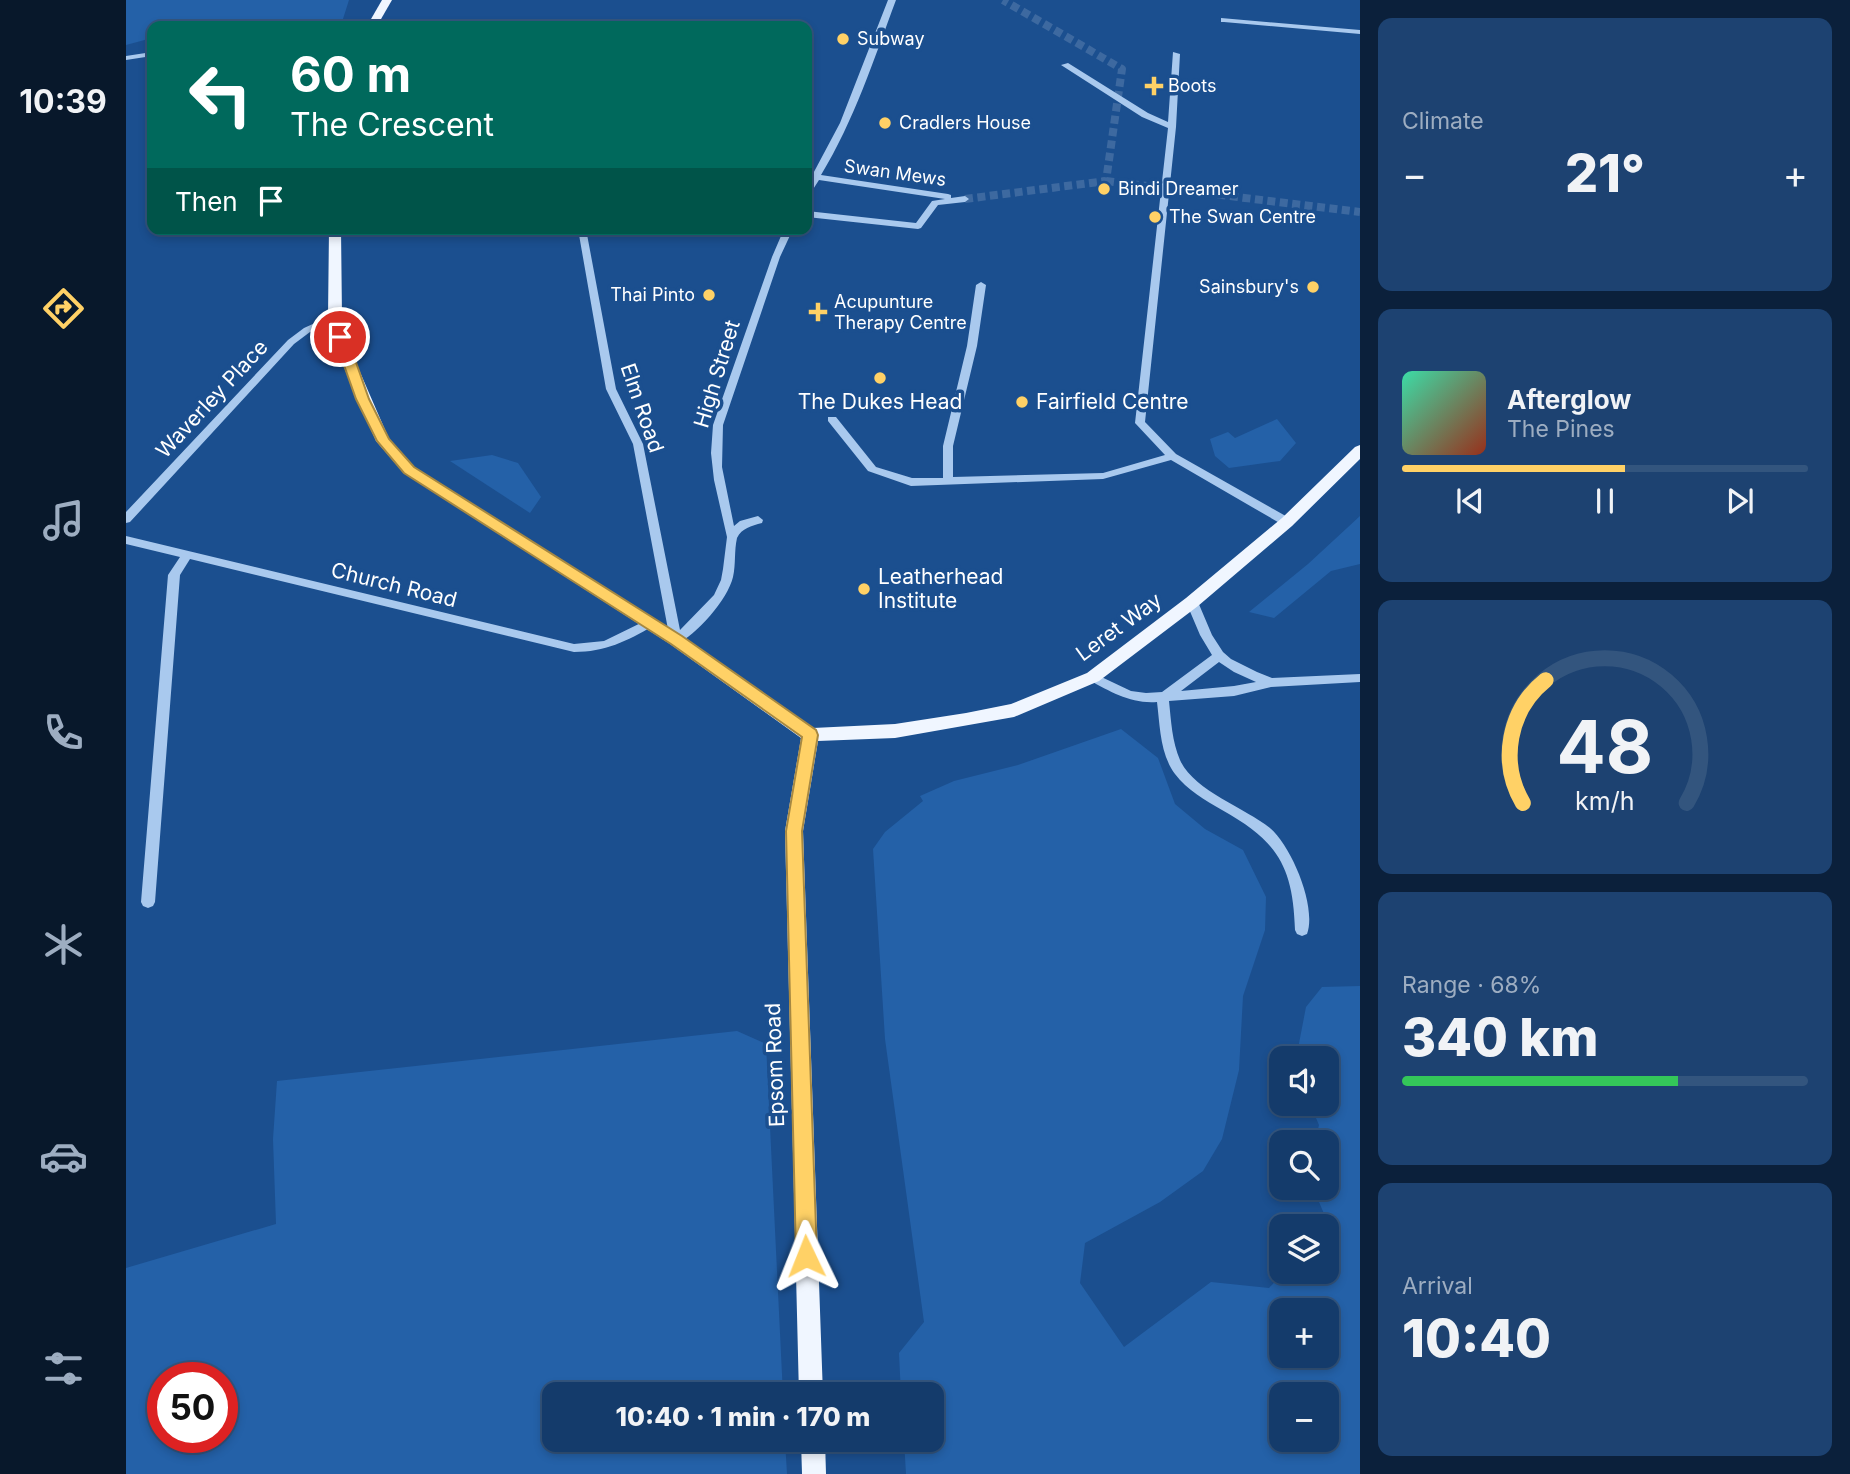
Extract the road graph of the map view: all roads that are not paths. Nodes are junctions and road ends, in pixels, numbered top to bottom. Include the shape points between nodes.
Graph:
1 (387, 0) edge
2 (892, 0) edge
3 (1224, 20) dead end
4 (375, 21) edge
5 (1360, 32) edge
6 (1177, 54) dead end
7 (147, 55) edge
8 (126, 58) edge
9 (1065, 65) dead end
10 (1172, 127) junction
11 (817, 177) junction
12 (812, 184) edge
13 (812, 215) edge
14 (335, 235) edge
15 (583, 235) edge
16 (786, 235) edge
17 (981, 285) dead end
18 (335, 317) junction
19 (832, 419) dead end
20 (1360, 450) edge
21 (1172, 456) junction
22 (948, 482) junction
23 (126, 519) edge
24 (758, 520) dead end
25 (1287, 522) junction
26 (731, 535) junction
27 (126, 540) edge
28 (187, 555) junction
29 (1192, 602) junction
30 (649, 623) junction
31 (676, 640) junction
32 (1218, 657) junction
33 (1093, 677) junction
34 (1360, 678) edge
35 (1271, 683) junction
36 (1163, 698) junction
37 (810, 735) junction
38 (148, 902) dead end
39 (1302, 930) dead end
40 (811, 1382) edge
41 (813, 1452) edge
42 (814, 1474) edge

1 - 4 main road
2 - 11 street via 862,83
3 - 5 street
6 - 10 street
7 - 8 street
9 - 10 street via 1144,115
10 - 21 street via 1140,423
11 - 12 street
11 - 13 street, Swan Mews via 965,199 935,203 918,226
14 - 18 main road
15 - 31 street, Elm Road via 611,389 638,444
16 - 26 street, High Street via 718,425 717,480
17 - 22 street via 948,446
18 - 23 street, Waverley Place via 291,342
18 - 30 main road via 346,356 383,441 409,470
19 - 22 street via 872,469 911,482
20 - 25 main road, Leret Way
21 - 22 street via 1103,477
21 - 25 street
24 - 26 street via 738,526
25 - 29 main road, Leret Way
26 - 31 street, High Street via 723,590
27 - 28 street, Church Road
28 - 30 street, Church Road via 574,648 597,649
28 - 38 street via 174,575
29 - 32 street
29 - 33 main road, Leret Way
30 - 31 main road
31 - 37 main road
32 - 35 street
32 - 36 street
33 - 36 street via 1129,695
33 - 37 main road, Leret Way via 1014,710 966,720 895,731
34 - 35 street
35 - 36 street
36 - 39 street via 1177,769 1273,839 1292,874 1302,906
37 - 40 main road, Epsom Road via 794,831
41 - 42 main road

